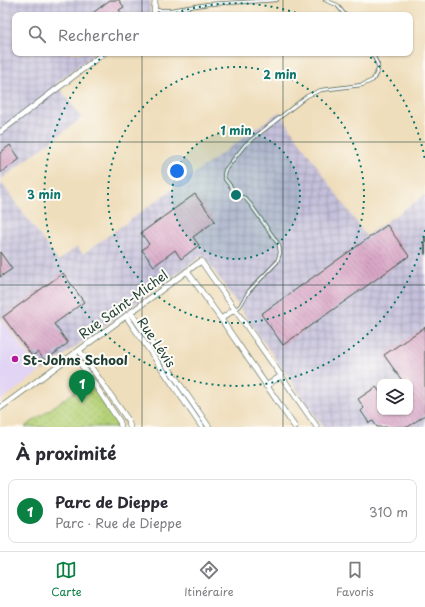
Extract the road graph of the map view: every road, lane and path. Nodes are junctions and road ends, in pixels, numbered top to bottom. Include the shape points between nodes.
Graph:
1 (155, 0) edge
2 (277, 0) edge
3 (325, 0) edge
4 (155, 12) edge
5 (160, 12) edge
6 (343, 12) edge
7 (100, 56) edge
8 (374, 56) edge
9 (0, 132) edge
10 (187, 271) junction
11 (235, 309) junction
12 (128, 314) junction
13 (222, 319) junction
14 (79, 350) junction
15 (74, 354) junction
16 (282, 375) junction
17 (173, 379) junction
18 (266, 386) junction
19 (0, 408) edge
20 (123, 427) edge
21 (130, 427) edge
22 (202, 427) edge
23 (210, 427) edge
24 (295, 427) edge
25 (317, 427) edge

1 - 4 street
2 - 5 lane via 208,4
3 - 6 lane via 337,5
7 - 9 street
8 - 11 lane via 378,70 373,80 362,85 321,90 307,96 245,145 225,170 225,179 238,196 245,198 251,205 279,245 280,253 277,262
10 - 11 street, Rue Saint-Michel via 201,261
10 - 12 street, Rue Saint-Michel
10 - 13 street
11 - 13 street
11 - 16 street
12 - 14 street, Rue Saint-Michel
12 - 17 street, Rue Lévis
13 - 18 street
14 - 15 street, Rue Saint-Michel
14 - 21 street via 128,420
15 - 19 street, Rue Saint-Michel
15 - 20 street
16 - 18 street
16 - 25 street
17 - 22 street, Rue Lévis
17 - 23 street, Rue Lévis
18 - 24 street

